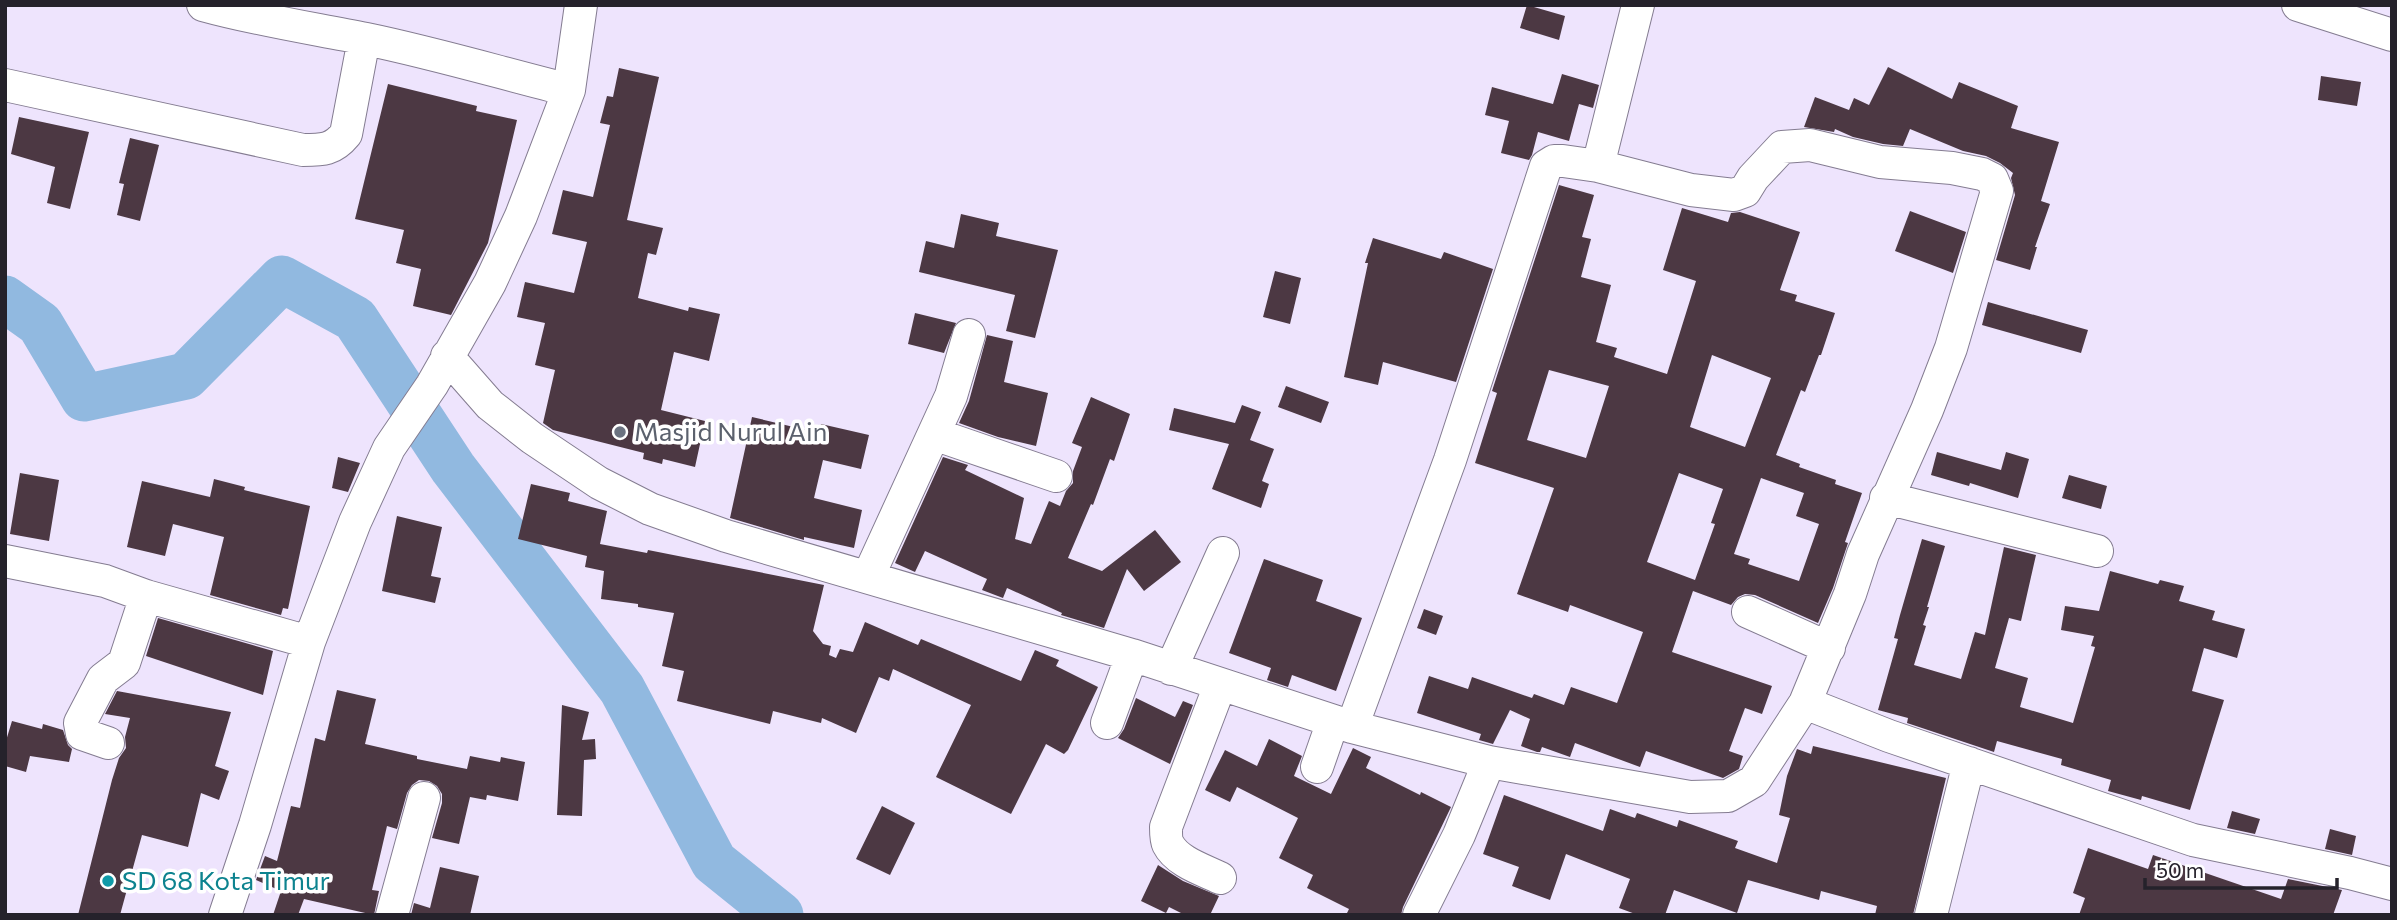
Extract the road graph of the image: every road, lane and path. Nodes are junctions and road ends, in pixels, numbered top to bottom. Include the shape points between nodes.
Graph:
1 (203, 5) edge
2 (581, 5) edge
3 (1638, 5) edge
4 (2298, 5) edge
5 (2392, 35) edge
6 (364, 39) junction
7 (5, 85) edge
8 (569, 90) junction
9 (1598, 166) junction
10 (969, 335) dead end
11 (447, 356) junction
12 (934, 434) junction
13 (1056, 476) dead end
14 (1886, 498) junction
15 (2096, 551) dead end
16 (1223, 553) dead end
17 (5, 561) edge
18 (869, 577) junction
19 (146, 596) junction
20 (1748, 612) dead end
21 (309, 642) junction
22 (1829, 648) junction
23 (1132, 655) junction
24 (1171, 669) junction
25 (1220, 685) junction
26 (1805, 703) junction
27 (1107, 723) dead end
28 (1343, 724) junction
29 (108, 743) dead end
30 (1489, 762) junction
31 (1969, 763) junction
32 (1317, 767) dead end
33 (424, 799) dead end
34 (1220, 877) dead end
35 (2392, 884) edge
36 (225, 915) edge
37 (392, 915) edge
38 (1419, 915) edge
39 (1931, 915) edge

1 - 6 street via 251,19
2 - 8 street
3 - 9 street
4 - 5 street
6 - 7 street via 345,134 326,150 303,150
6 - 8 street
8 - 11 street via 490,283
9 - 14 street via 1691,190 1734,195 1745,191 1782,147 1811,145 1880,162 1952,169 1993,179 1997,191 1951,348
9 - 28 street via 1563,161 1546,166 1450,460
10 - 12 street
11 - 18 street via 490,405 599,483 650,509 726,536
11 - 21 street via 389,448
12 - 13 street
12 - 18 street
14 - 15 street
14 - 22 street
16 - 24 street
17 - 19 street via 105,582
18 - 23 street
19 - 21 street
19 - 29 street via 124,663 103,679 80,723 82,734
20 - 22 street
21 - 36 street
22 - 26 street
23 - 24 street
23 - 27 street
24 - 25 street
25 - 28 street
25 - 34 street via 1166,827 1168,844 1177,854
26 - 30 street via 1754,781 1728,796 1690,797
26 - 31 street
28 - 30 street
28 - 32 street
30 - 38 street
31 - 35 street via 2193,840
31 - 39 street
33 - 37 street

